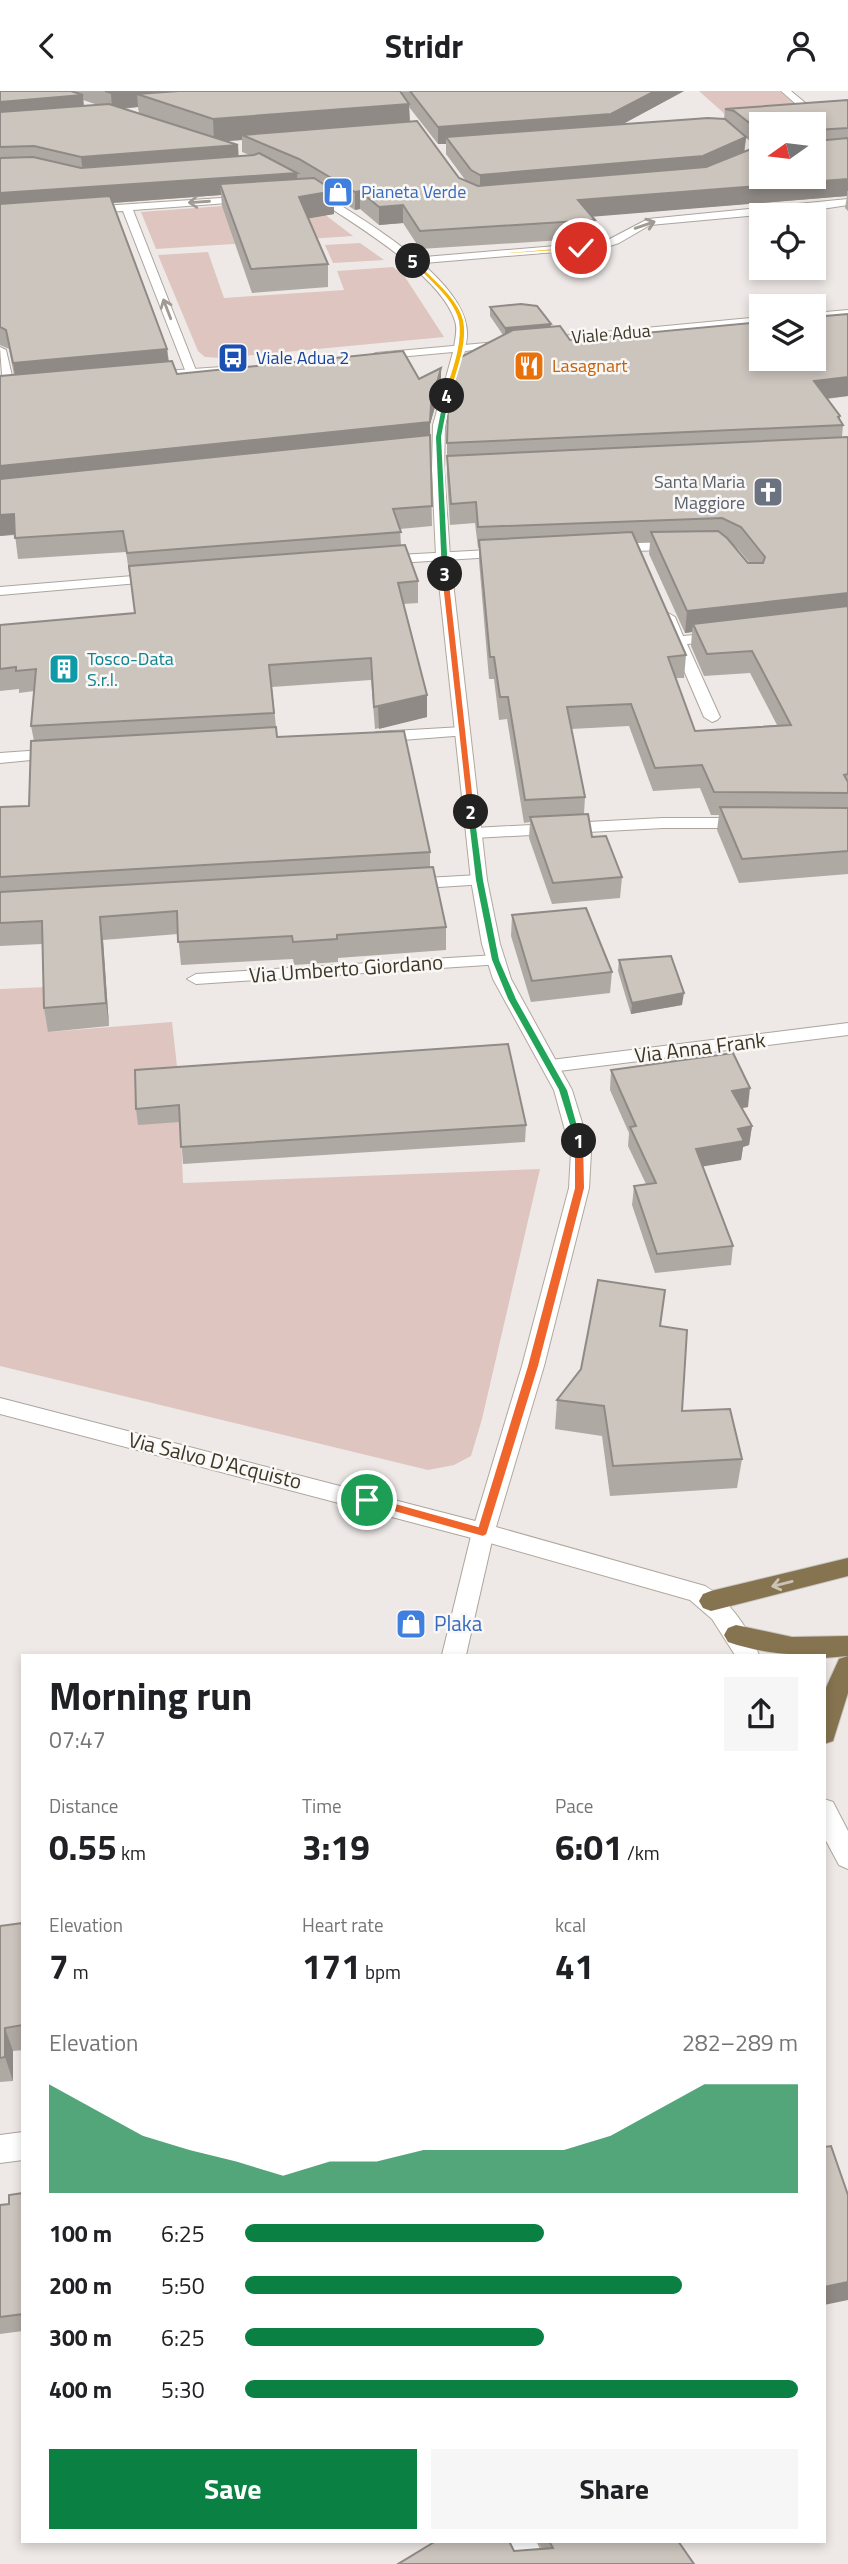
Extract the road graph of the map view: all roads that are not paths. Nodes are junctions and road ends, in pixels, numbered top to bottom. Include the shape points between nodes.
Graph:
1 (785, 91) edge
2 (837, 99) edge
3 (848, 108) edge
4 (304, 191) edge
5 (262, 198) edge
6 (848, 202) edge
7 (127, 207) junction
8 (76, 211) edge
9 (412, 261) junction
10 (848, 313) edge
11 (826, 315) edge
12 (749, 321) edge
13 (460, 348) junction
14 (0, 350) edge
15 (366, 357) edge
16 (245, 368) edge
17 (191, 373) junction
18 (139, 377) edge
19 (11, 389) edge
20 (696, 545) edge
21 (526, 552) edge
22 (634, 552) edge
23 (443, 556) junction
24 (362, 562) edge
25 (174, 577) edge
26 (0, 591) edge
27 (663, 606) edge
28 (731, 635) edge
29 (678, 641) junction
30 (712, 717) dead end
31 (462, 732) junction
32 (366, 738) edge
33 (77, 753) edge
34 (0, 758) edge
35 (761, 824) edge
36 (474, 833) junction
37 (479, 880) junction
38 (397, 885) edge
39 (496, 960) junction
40 (195, 979) dead end
41 (848, 1029) edge
42 (551, 1066) junction
43 (0, 1406) edge
44 (483, 1532) junction
45 (848, 1567) edge
46 (711, 1601) junction
47 (741, 1645) edge
48 (848, 1646) edge
49 (454, 1654) edge
50 (848, 1666) edge
51 (826, 1724) edge
52 (826, 1814) edge
53 (848, 1857) edge
54 (21, 2146) edge
55 (0, 2149) edge
56 (518, 2543) edge
57 (531, 2564) edge

1 - 3 street via 807,109
2 - 3 street
4 - 9 street via 316,194
5 -> 7 street
9 -> 6 street via 604,246 648,222
7 - 8 street
17 -> 7 street
9 - 13 street via 457,312
10 - 11 street
12 - 13 street, Viale Adua
13 - 15 street, Viale Adua
13 - 23 street via 432,449 445,470
14 - 19 street
16 - 17 street
17 - 18 street
20 - 22 street
21 - 23 street
23 - 24 street
23 - 31 street
25 - 26 street
27 - 29 street
28 - 29 street
29 - 30 street
31 - 32 street
31 - 36 street
33 - 34 street
35 - 36 street via 663,823
36 - 37 street
37 - 38 street
37 - 39 street
39 - 40 street, Via Umberto Giordano
39 - 42 street via 512,999
41 - 42 street, Via Anna Frank
42 - 44 street via 577,1131 579,1188 533,1366
43 - 44 street, Via Salvo D'Acquisto
44 - 46 street, Via Salvo D'Acquisto via 675,1585
44 - 49 street
45 -> 46 highway
46 - 47 street
47 - 48 highway via 793,1649
50 - 51 highway
52 - 53 street
54 - 55 street
56 - 57 street

